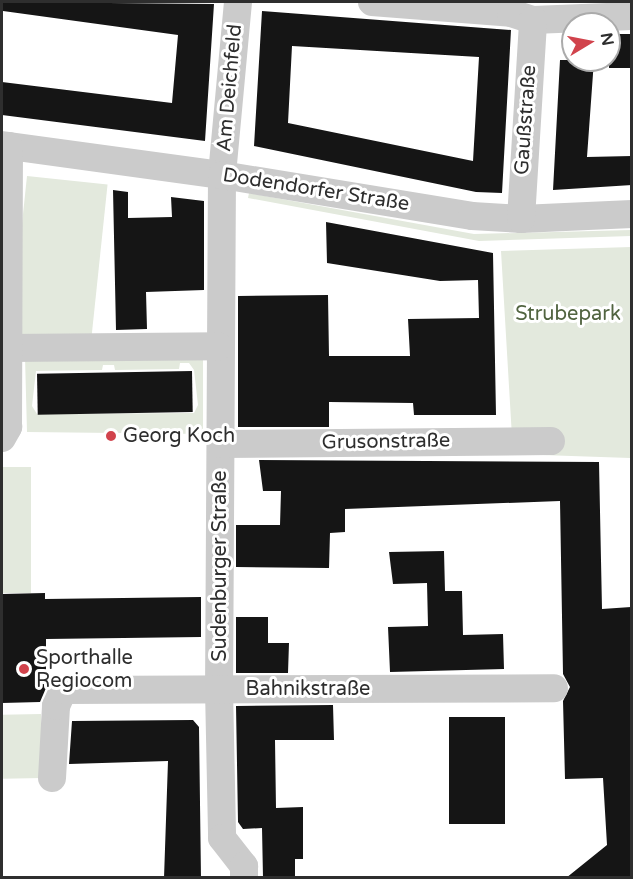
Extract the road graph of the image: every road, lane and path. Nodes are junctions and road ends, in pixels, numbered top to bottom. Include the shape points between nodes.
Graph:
1 (238, 2) edge
2 (372, 2) edge
3 (632, 16) edge
4 (533, 20) junction
5 (5, 146) edge
6 (222, 175) junction
7 (632, 214) edge
8 (521, 219) junction
9 (219, 346) junction
10 (8, 348) junction
11 (2, 438) edge
12 (550, 441) dead end
13 (221, 444) junction
14 (554, 688) dead end
15 (219, 689) junction
16 (52, 778) dead end
17 (244, 878) edge

1 - 6 street, Am Deichfeld
2 - 4 street via 511,13
3 - 4 street
4 - 8 street, Gaußstraße
5 - 6 street, Dodendorfer Straße
5 - 10 street
6 - 8 street, Dodendorfer Straße via 472,216
6 - 9 street, Sudenburger Straße
7 - 8 street, Dodendorfer Straße
9 - 10 street
9 - 13 street, Sudenburger Straße
10 - 11 street via 8,427
12 - 13 street, Grusonstraße
13 - 15 street, Sudenburger Straße
14 - 15 street, Bahnikstraße
15 - 16 street, Bahnikstraße via 63,690 56,706
15 - 17 street, Sudenburger Straße via 222,838 244,866

